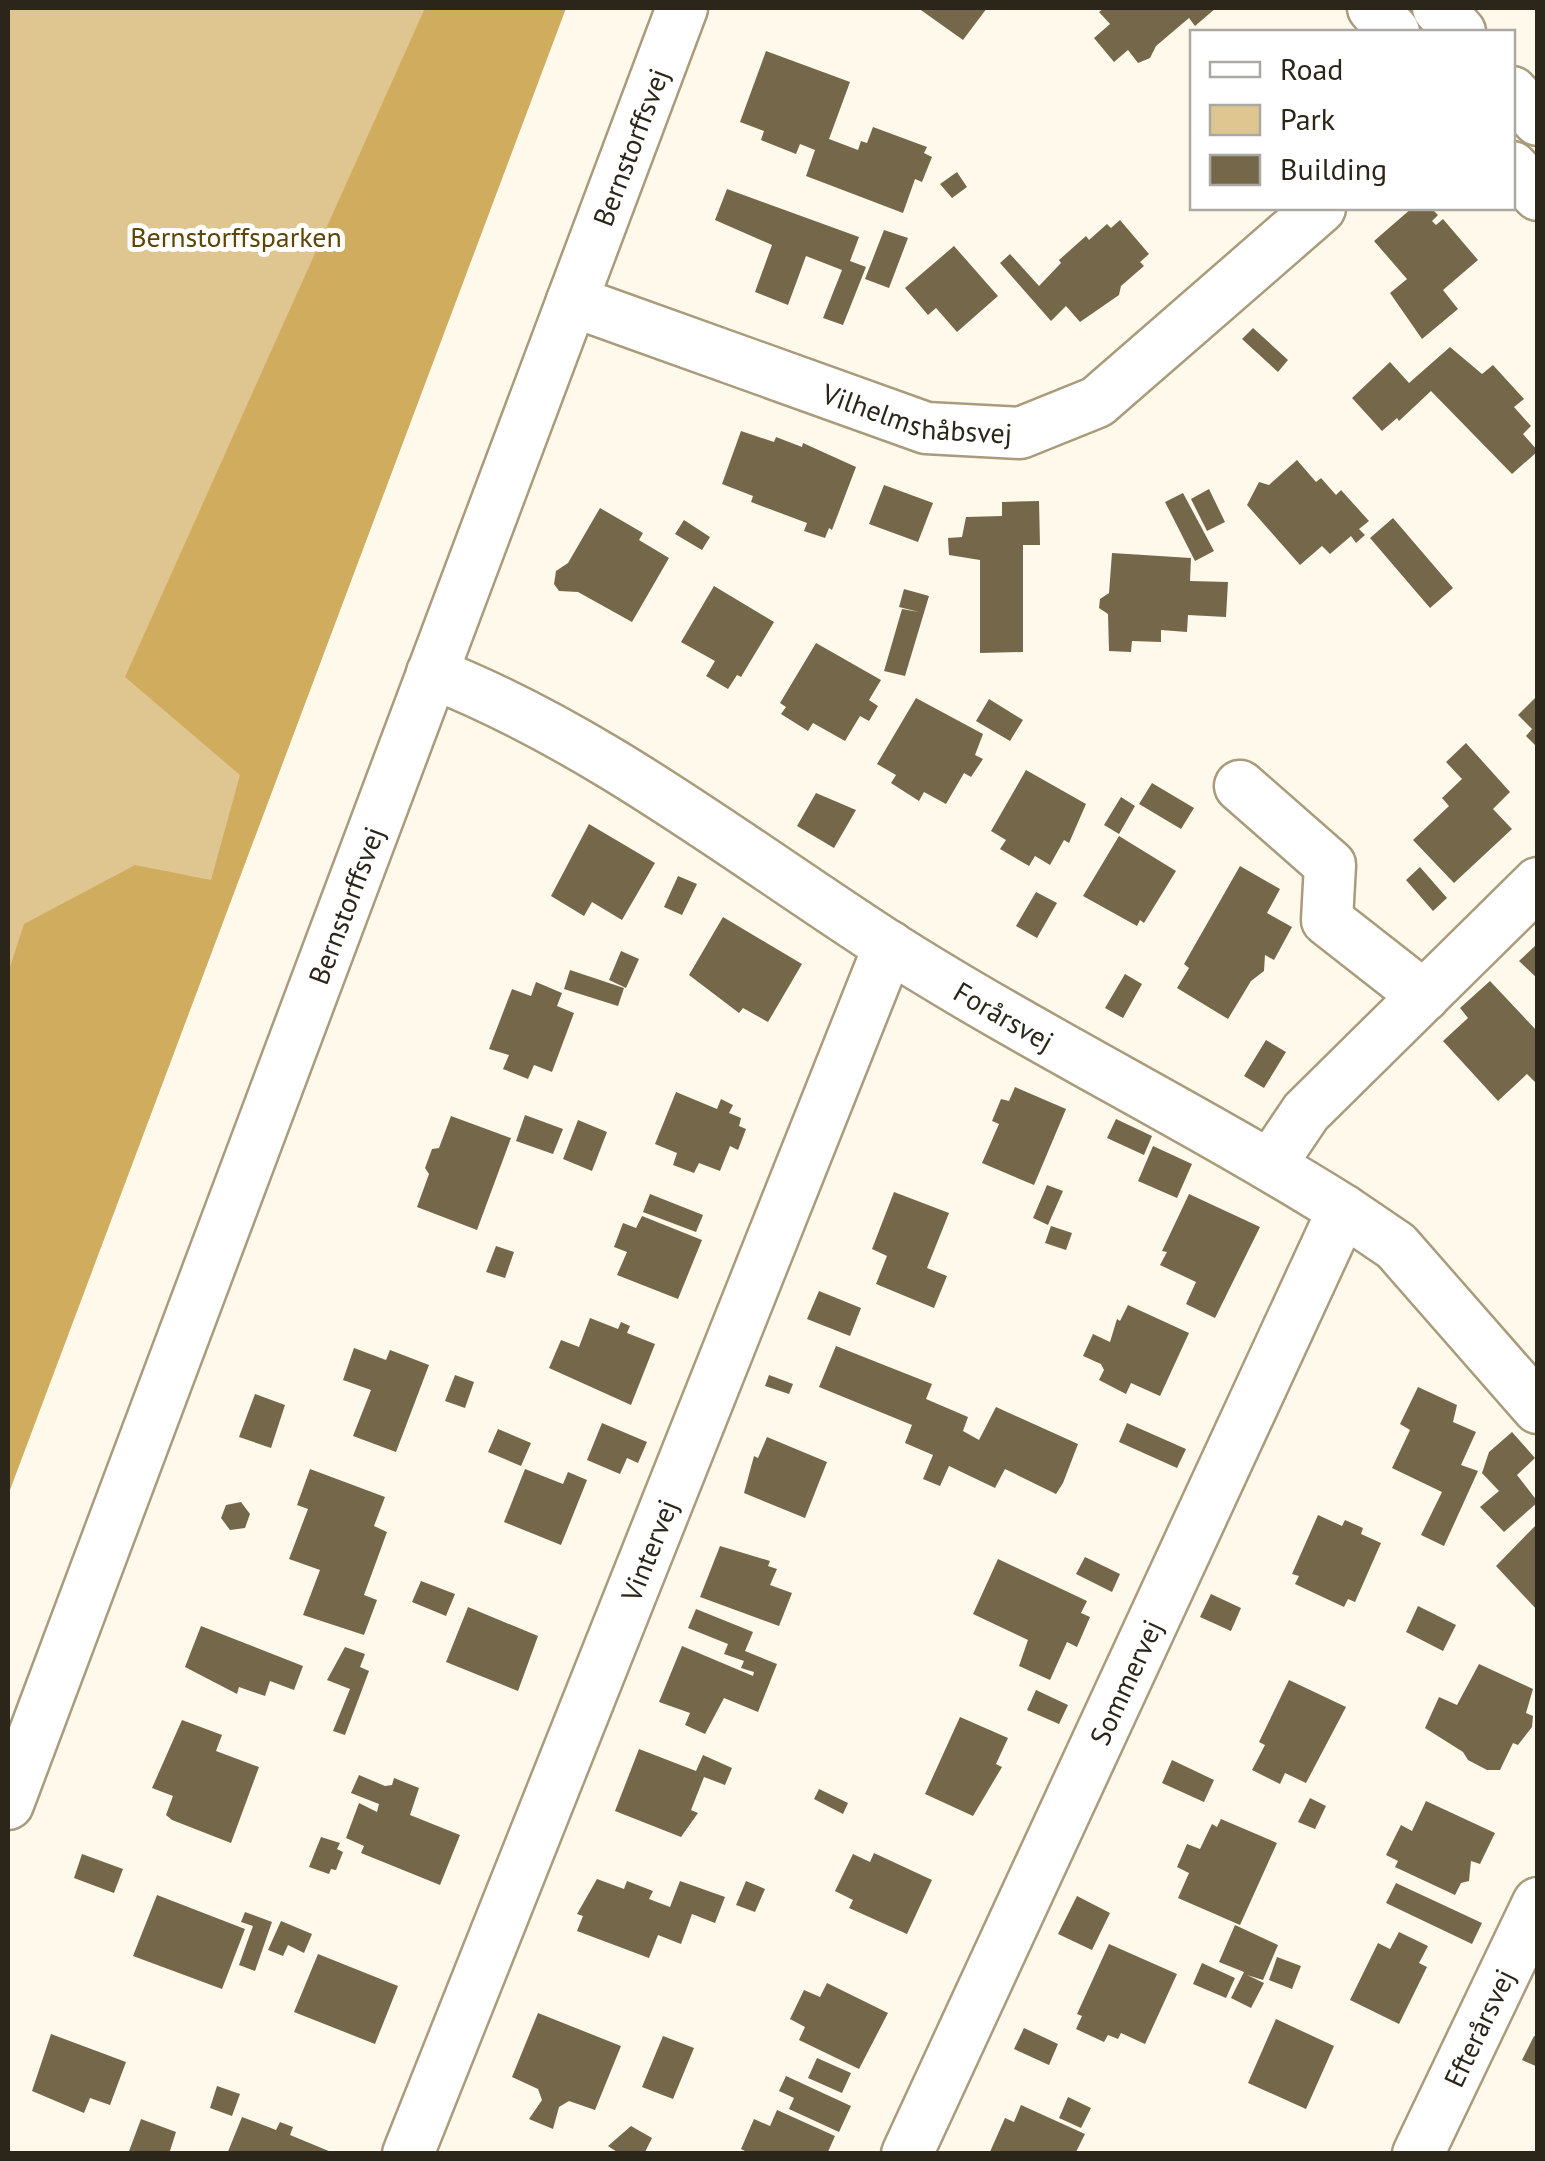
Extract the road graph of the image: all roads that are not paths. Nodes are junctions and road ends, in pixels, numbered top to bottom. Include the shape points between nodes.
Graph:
1 (682, 8) edge
2 (1373, 8) edge
3 (1438, 8) edge
4 (1392, 30) edge
5 (1458, 30) edge
6 (1515, 95) edge
7 (1538, 120) edge
8 (1515, 170) edge
9 (1538, 196) edge
10 (1318, 210) edge
11 (572, 300) junction
12 (432, 673) junction
13 (1240, 786) dead end
14 (1538, 883) edge
15 (889, 946) junction
16 (1424, 996) junction
17 (1271, 1164) junction
18 (1343, 1210) junction
19 (1538, 1408) edge
20 (8, 1804) edge
21 (1538, 1903) edge
22 (408, 2154) edge
23 (907, 2154) edge
24 (1418, 2154) edge

1 - 11 street, Bernstorffsvej
2 - 4 street
3 - 5 street
6 - 7 street
8 - 9 street
10 - 11 street, Vilhelmshåbsvej via 1097,402 1020,433 926,428
11 - 12 street, Bernstorffsvej
12 - 15 street, Forårsvej via 503,701
12 - 20 street, Bernstorffsvej
13 - 16 street via 1330,865 1327,920
14 - 16 street
15 - 17 street, Forårsvej
15 - 22 street, Vintervej
16 - 17 street via 1306,1112
17 - 18 street, Forårsvej
18 - 19 street, Forårsvej via 1396,1246
18 - 23 street, Sommervej
21 - 24 street, Efterårsvej

